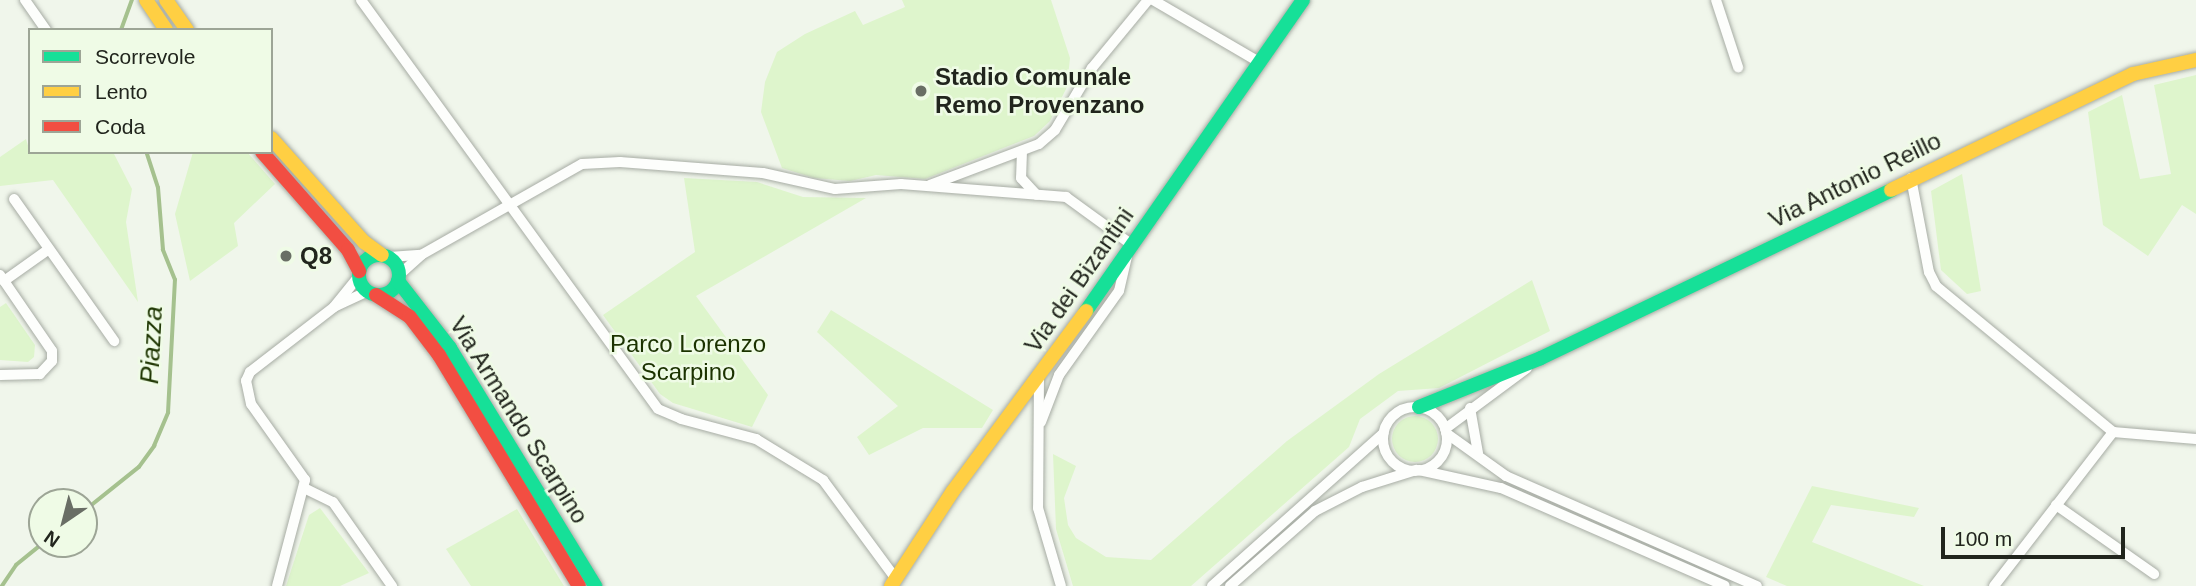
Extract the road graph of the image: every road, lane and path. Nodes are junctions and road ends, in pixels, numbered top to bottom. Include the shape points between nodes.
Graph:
1 (25, 0) edge
2 (166, 0) edge
3 (361, 0) edge
4 (1150, 0) edge
5 (1303, 0) edge
6 (1716, 0) edge
7 (148, 1) edge
8 (45, 28) edge
9 (165, 28) edge
10 (186, 28) edge
11 (2196, 60) edge
12 (1259, 62) junction
13 (1738, 67) dead end
14 (273, 140) edge
15 (1021, 151) junction
16 (264, 154) edge
17 (1912, 178) junction
18 (924, 188) junction
19 (1037, 195) junction
20 (14, 199) dead end
21 (511, 207) junction
22 (1130, 248) junction
23 (49, 249) junction
24 (421, 255) junction
25 (385, 256) junction
26 (358, 274) junction
27 (2, 278) edge
28 (399, 278) junction
29 (372, 293) junction
30 (334, 307) junction
31 (114, 341) dead end
32 (1541, 358) junction
33 (1043, 370) junction
34 (0, 375) edge
35 (1059, 375) junction
36 (1015, 405) junction
37 (1419, 407) junction
38 (1469, 408) junction
39 (1039, 428) junction
40 (1446, 431) junction
41 (2113, 432) junction
42 (1384, 433) junction
43 (2196, 439) edge
44 (1478, 453) junction
45 (1418, 470) junction
46 (306, 489) junction
47 (2056, 505) junction
48 (2154, 575) dead end
49 (893, 583) edge
50 (277, 586) edge
51 (393, 586) edge
52 (579, 586) edge
53 (595, 586) edge
54 (1061, 586) edge
55 (1213, 586) edge
56 (1230, 586) edge
57 (1725, 586) edge
58 (1757, 586) edge
59 (1994, 586) edge

1 - 8 street
2 - 10 street
3 - 21 street
4 - 12 street
4 - 15 street via 1092,68 1055,131
5 - 12 street, Via dei Bizantini
6 - 13 street
7 - 9 street
11 - 17 street, Via Antonio Reillo via 2133,74
12 - 22 street, Via dei Bizantini
14 - 25 street via 364,242
15 - 18 street
15 - 19 street via 1021,178
16 - 26 street via 348,250
17 - 32 street, Via Antonio Reillo
17 - 41 street via 1928,272 1936,286
18 - 19 street
18 - 21 street via 901,184 835,189 763,173 620,162 582,164
19 - 22 street via 1066,197 1080,204
20 - 23 street
21 - 24 street
21 - 49 street via 658,409 756,439 823,480
22 - 33 street, Via dei Bizantini
22 - 35 street via 1119,290
23 - 27 street
23 - 31 street
24 - 25 street
24 - 28 street
25 - 26 street via 365,260
25 - 28 street
26 - 29 street
26 - 30 street
27 - 34 street via 52,351 52,361 40,374
28 - 29 street via 387,293
28 - 53 street, Via Armando Scarpino via 450,348
29 - 30 street
29 - 52 street, Via Armando Scarpino via 410,317 439,355
30 - 46 street via 250,372 246,381 251,404 305,480
32 - 37 street, Via Antonio Reillo
32 - 38 street, Via Antonio Reillo
33 - 35 street
33 - 36 street, Via dei Bizantini
33 - 39 street
35 - 39 street
36 - 39 street via 1034,408
36 - 49 street, Via dei Bizantini
37 - 40 street via 1435,414
37 - 42 street via 1400,411
38 - 40 street, Via Antonio Reillo
38 - 44 street
39 - 54 street via 1038,508
40 - 44 street
40 - 45 street via 1440,458
41 - 43 street
41 - 47 street
42 - 45 street via 1391,460
42 - 55 street
44 - 58 street via 1506,476
45 - 56 street via 1362,487 1315,511
45 - 57 street via 1501,488
46 - 50 street
46 - 51 street via 333,502
47 - 48 street
47 - 59 street

